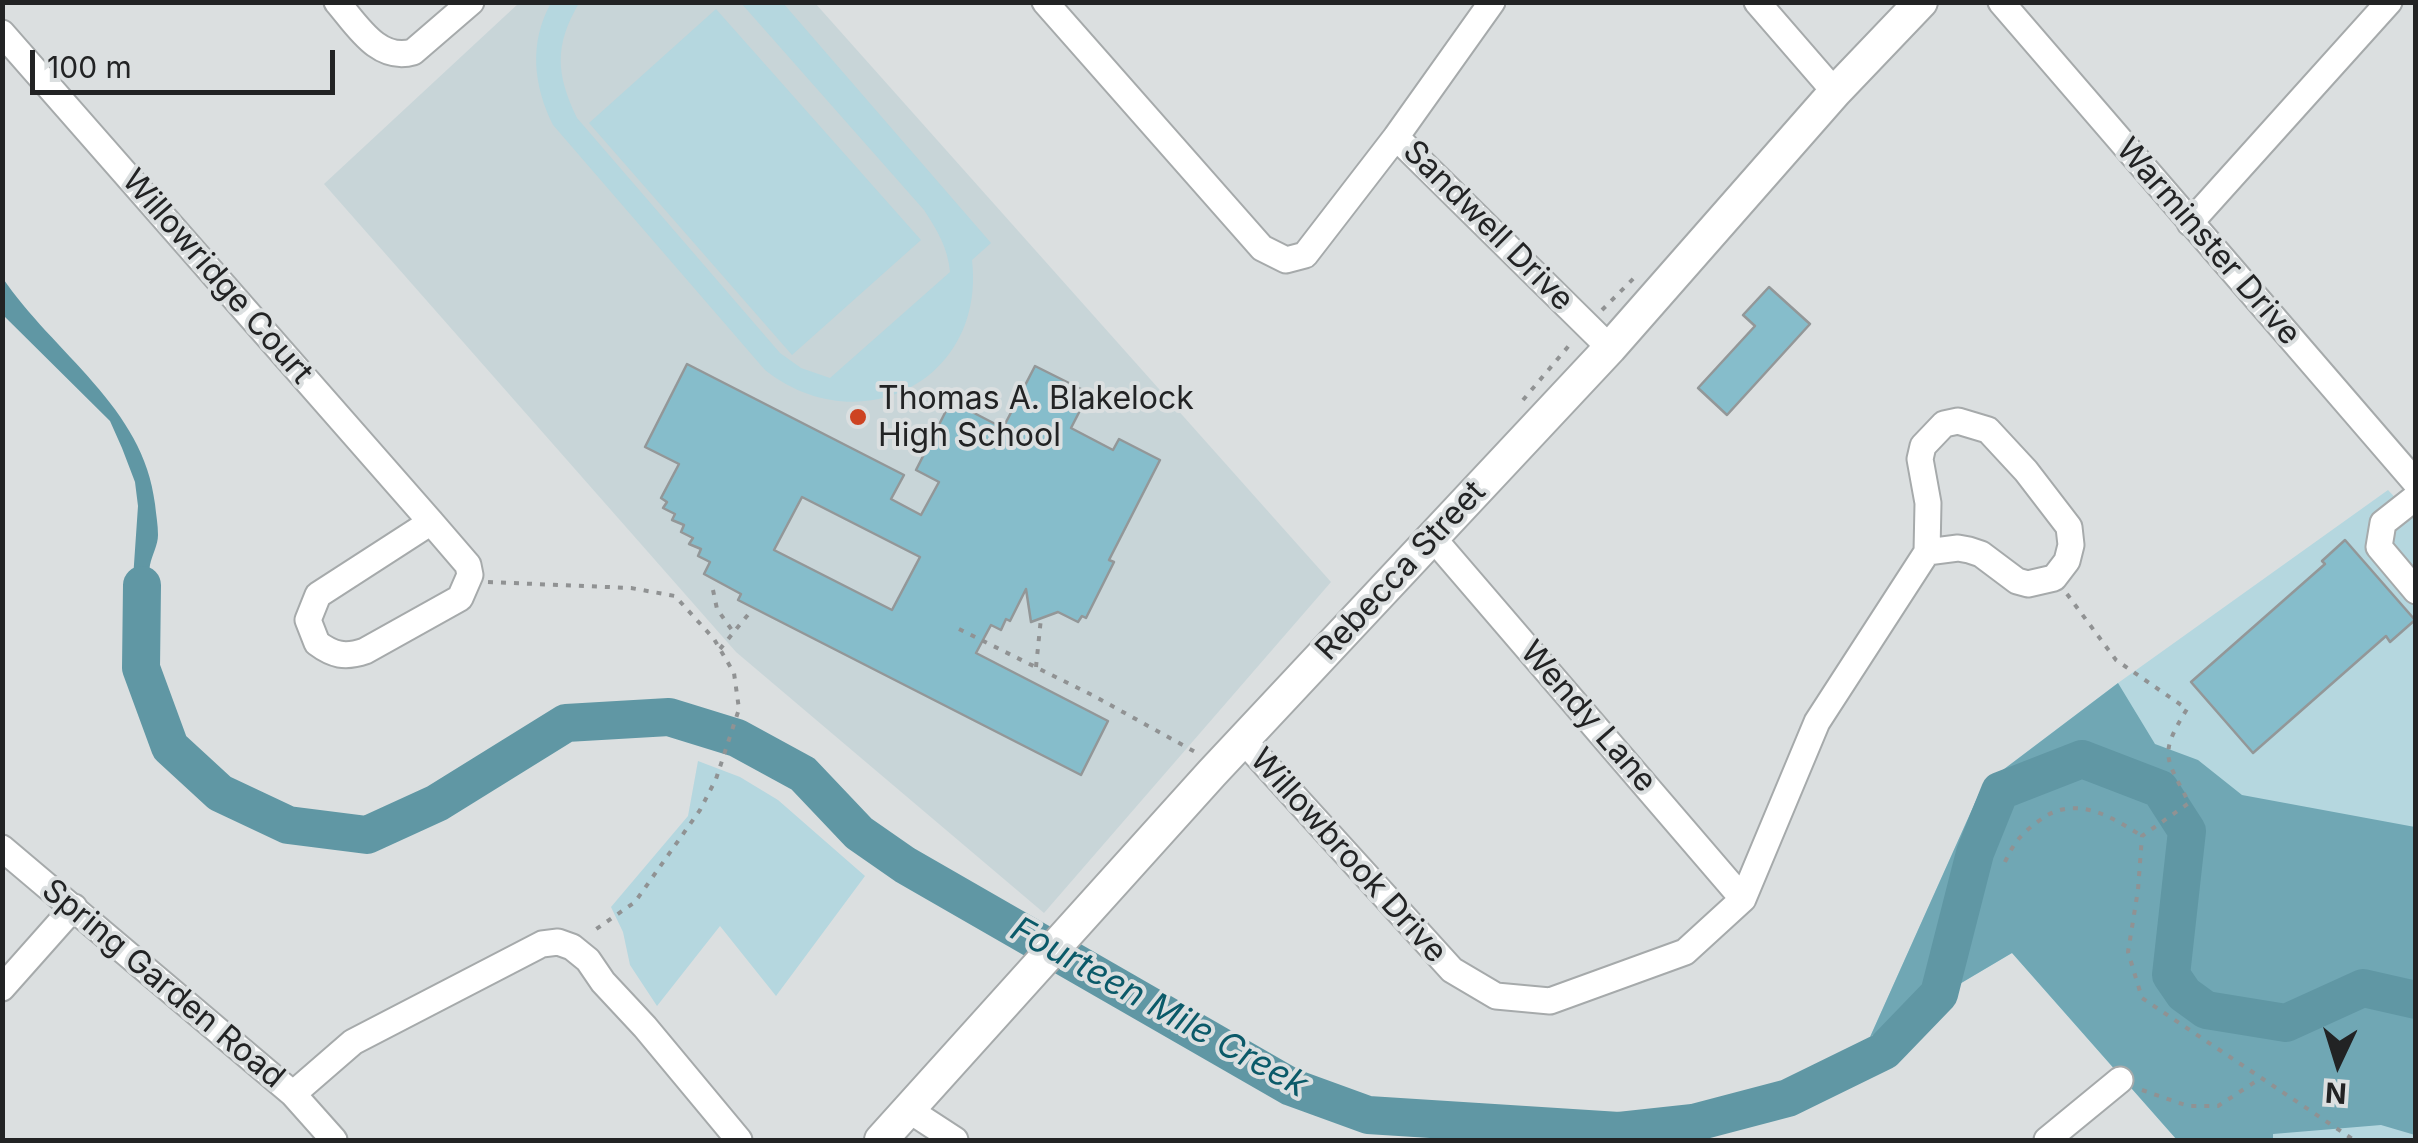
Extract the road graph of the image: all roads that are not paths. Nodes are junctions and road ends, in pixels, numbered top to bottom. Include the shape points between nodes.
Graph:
1 (337, 2) edge
2 (470, 2) edge
3 (1045, 2) edge
4 (1492, 2) edge
5 (1757, 2) edge
6 (1921, 2) edge
7 (2000, 2) edge
8 (2389, 2) edge
9 (2, 33) edge
10 (1835, 92) junction
11 (1396, 137) junction
12 (2190, 223) junction
13 (1610, 348) junction
14 (2415, 484) edge
15 (431, 522) junction
16 (1432, 537) junction
17 (1927, 552) junction
18 (2416, 591) edge
19 (1243, 740) junction
20 (2, 848) edge
21 (1743, 899) junction
22 (74, 908) junction
23 (2, 988) edge
24 (2120, 1080) road end
25 (293, 1094) junction
26 (909, 1110) junction
27 (334, 1140) edge
28 (740, 1140) edge
29 (881, 1140) edge
30 (955, 1140) edge
31 (2048, 1140) edge

1 - 2 street via 375,45 402,55
3 - 11 street via 1262,248 1286,260 1304,255
4 - 11 street, Sandwell Drive
5 - 10 street
6 - 10 main road, Rebecca Street
7 - 12 street, Warminster Drive
8 - 12 street
9 - 15 street, Willowridge Court
10 - 13 main road, Rebecca Street
11 - 13 street, Sandwell Drive
12 - 14 street, Warminster Drive
13 - 16 main road, Rebecca Street
14 - 18 street via 2383,523 2379,547
15 - 15 street, Willowridge Court via 318,595 308,620 317,643 351,656 460,598 468,566
16 - 19 main road, Rebecca Street
16 - 21 street, Wendy Lane
17 - 17 street via 1970,550 2028,584 2054,578 2072,544 2069,528 2026,471 1988,430 1958,420 1922,446
17 - 21 street, Willowbrook Drive via 1817,722
19 - 21 street, Willowbrook Drive via 1452,970 1496,996 1550,1001 1685,952
19 - 26 main road, Rebecca Street
20 - 22 street, Spring Garden Road
22 - 23 street
22 - 25 street, Spring Garden Road
24 - 31 street
25 - 27 street
25 - 28 street, Spring Garden Road via 353,1042 542,944 558,942 588,960
26 - 29 main road, Rebecca Street
26 - 30 street

